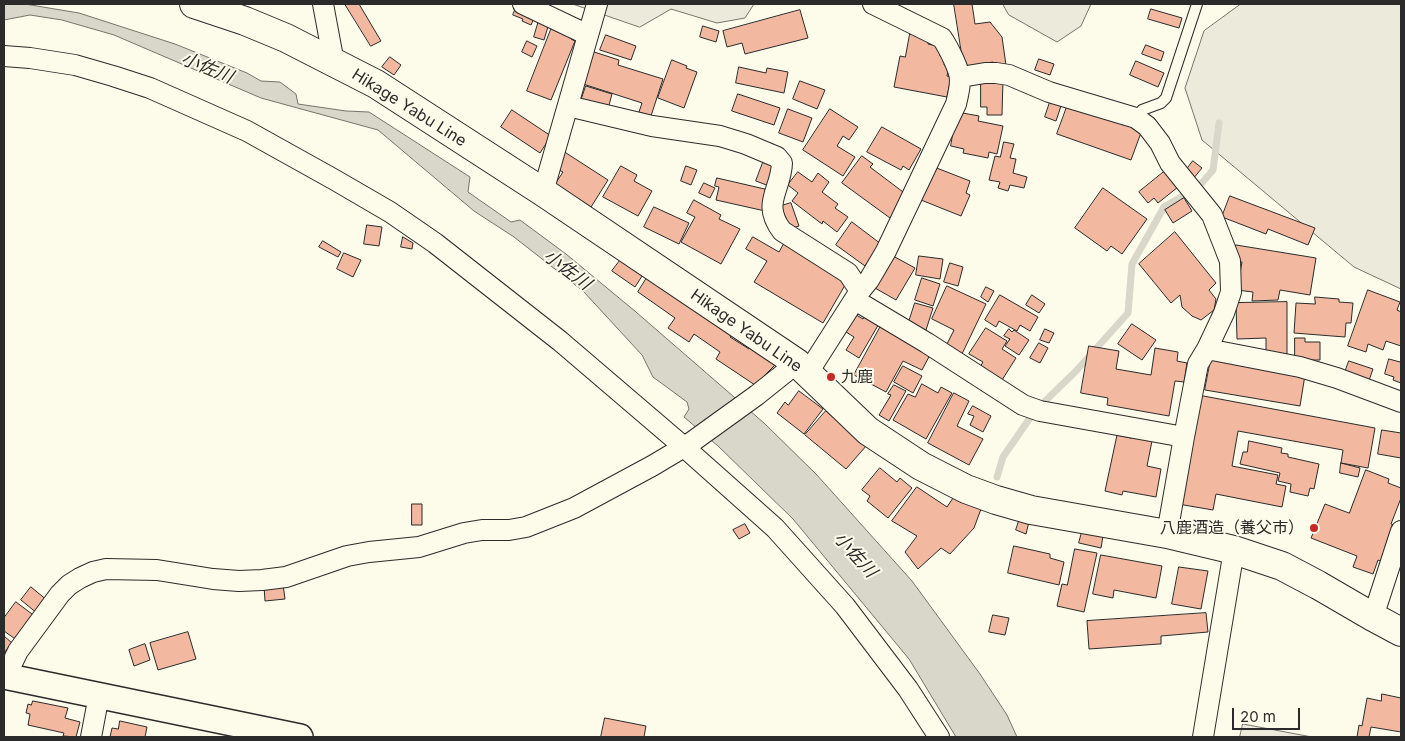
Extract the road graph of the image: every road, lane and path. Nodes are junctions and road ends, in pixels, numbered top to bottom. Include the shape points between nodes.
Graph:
1 (194, 4) edge
2 (322, 4) edge
3 (523, 4) edge
4 (596, 4) edge
5 (873, 4) edge
6 (1196, 4) edge
7 (588, 35) junction
8 (4, 56) edge
9 (334, 63) junction
10 (960, 78) junction
11 (568, 106) junction
12 (1136, 118) junction
13 (542, 192) junction
14 (858, 296) junction
15 (1207, 349) junction
16 (802, 368) junction
17 (1401, 402) edge
18 (1184, 437) junction
19 (686, 445) junction
20 (1401, 531) edge
21 (1167, 534) junction
22 (1234, 550) junction
23 (1373, 617) junction
24 (1401, 632) edge
25 (5, 676) edge
26 (99, 695) junction
27 (91, 737) edge
28 (300, 737) edge
29 (939, 737) edge
30 (1203, 737) edge

1 - 9 main road, Hikage Yabu Line via 286,38
2 - 9 street
3 - 7 street
4 - 7 street
5 - 10 street via 942,38
6 - 12 lane via 1166,98 1142,110
7 - 11 street
8 - 19 street via 75,65 150,88 247,131 335,180 435,243
9 - 13 main road, Hikage Yabu Line via 376,84
10 - 12 street via 985,73 1009,75 1049,92
10 - 14 street via 956,104 886,251
11 - 13 street
11 - 14 street via 652,126 720,136 777,158 782,163 782,173 772,201 775,222 782,232 848,273
12 - 15 street via 1147,126 1170,163 1212,215 1230,262 1231,292
13 - 16 main road, Hikage Yabu Line
14 - 16 street
14 - 18 street via 1023,406
15 - 17 street via 1300,367
15 - 18 street via 1198,364
16 - 19 street
16 - 21 main road, Hikage Yabu Line via 868,431 920,466 966,489 1031,510
18 - 21 street
19 - 25 street via 574,508 526,527 482,530 419,547 347,556 286,577 262,580 214,579 157,570 93,572 60,594 18,651
19 - 29 street via 775,528 845,606 908,689
20 - 23 street
21 - 22 main road, Hikage Yabu Line
22 - 23 main road, Hikage Yabu Line via 1282,566
22 - 30 street
23 - 24 main road, Hikage Yabu Line
25 - 26 street
26 - 27 street
26 - 28 street

